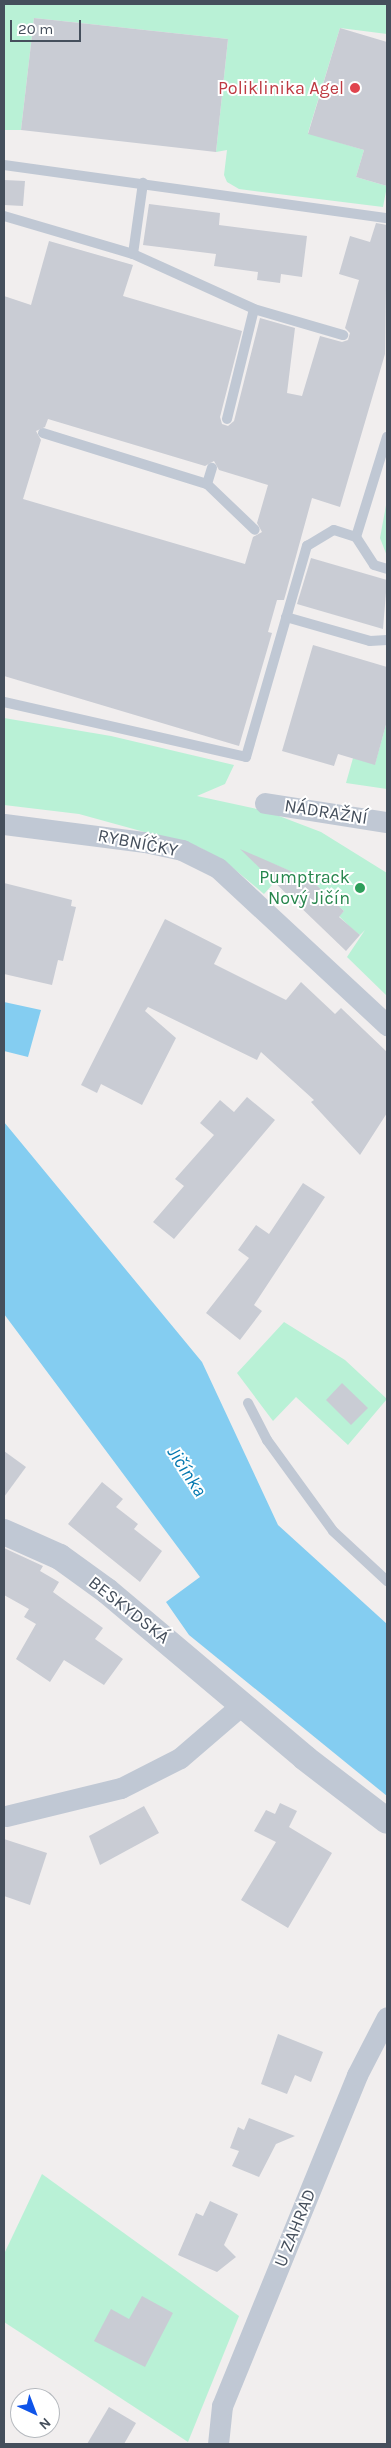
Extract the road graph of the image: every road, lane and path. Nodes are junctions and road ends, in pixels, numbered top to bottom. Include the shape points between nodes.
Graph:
1 (4, 165) edge
2 (143, 183) junction
3 (4, 216) edge
4 (387, 218) edge
5 (133, 254) junction
6 (254, 309) junction
7 (342, 335) dead end
8 (227, 419) dead end
9 (43, 433) dead end
10 (387, 436) edge
11 (212, 468) dead end
12 (207, 484) junction
13 (255, 530) dead end
14 (356, 537) junction
15 (387, 569) edge
16 (286, 617) junction
17 (387, 640) edge
18 (4, 702) edge
19 (265, 803) dead end
20 (387, 822) edge
21 (4, 824) edge
22 (387, 1025) edge
23 (248, 1403) dead end
24 (4, 1532) edge
25 (387, 1581) edge
26 (244, 1703) junction
27 (6, 1816) dead end
28 (387, 1821) edge
29 (387, 2017) edge
30 (218, 2444) edge

1 - 2 lane
2 - 4 lane
2 - 5 lane
3 - 5 lane
5 - 6 lane
6 - 7 lane
6 - 8 lane
9 - 12 lane
10 - 14 lane
11 - 12 lane
12 - 13 lane
14 - 15 lane via 374,565
14 - 16 lane via 334,530 303,545
16 - 17 lane via 370,641
16 - 18 lane via 246,756
19 - 20 street, NÁDRAŽNÍ
21 - 22 street, RYBNÍČKY via 145,842 182,850 218,868
23 - 25 lane via 267,1440 328,1524
24 - 26 street, BESKYDSKÁ via 60,1557
26 - 27 street via 180,1758 121,1788
26 - 28 street, BESKYDSKÁ via 305,1758
29 - 30 street, U ZAHRAD via 357,2075 222,2406

